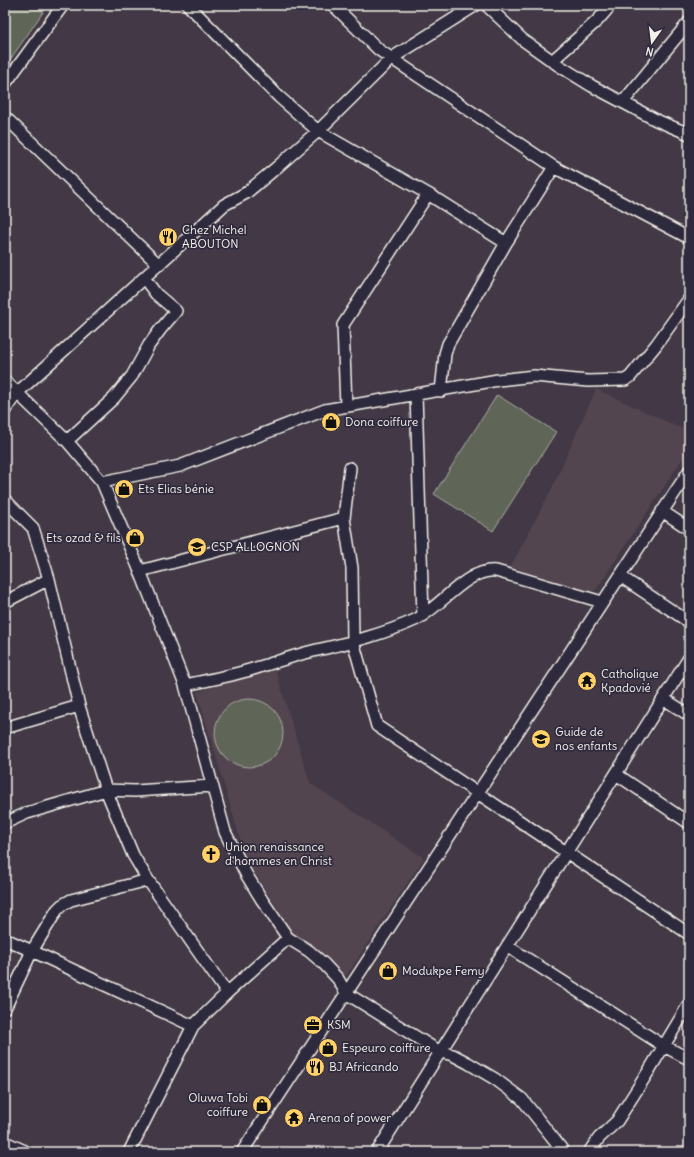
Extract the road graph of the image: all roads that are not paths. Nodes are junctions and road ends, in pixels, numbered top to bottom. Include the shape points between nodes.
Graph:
1 (63, 5) edge
2 (188, 5) edge
3 (333, 5) edge
4 (476, 5) edge
5 (486, 5) edge
6 (610, 5) edge
7 (689, 22) edge
8 (392, 58) junction
9 (552, 61) junction
10 (5, 84) edge
11 (623, 102) junction
12 (5, 117) edge
13 (318, 131) junction
14 (689, 134) edge
15 (554, 168) junction
16 (428, 194) junction
17 (689, 238) edge
18 (506, 243) junction
19 (159, 265) junction
20 (144, 278) junction
21 (689, 299) edge
22 (5, 381) edge
23 (441, 391) junction
24 (17, 393) junction
25 (416, 394) junction
26 (346, 406) junction
27 (5, 410) edge
28 (67, 441) junction
29 (350, 468) dead end
30 (689, 471) edge
31 (102, 482) junction
32 (5, 500) edge
33 (662, 511) junction
34 (344, 518) junction
35 (689, 529) edge
36 (140, 571) junction
37 (620, 576) junction
38 (49, 579) junction
39 (5, 602) edge
40 (602, 602) junction
41 (423, 616) junction
42 (689, 622) edge
43 (354, 641) junction
44 (689, 658) edge
45 (185, 685) junction
46 (664, 698) junction
47 (79, 706) junction
48 (689, 715) edge
49 (5, 728) edge
50 (616, 774) junction
51 (212, 786) junction
52 (106, 790) junction
53 (477, 793) junction
54 (689, 823) edge
55 (5, 824) edge
56 (566, 852) junction
57 (148, 880) junction
58 (689, 934) edge
59 (288, 938) junction
60 (5, 940) edge
61 (507, 946) junction
62 (32, 951) junction
63 (226, 993) junction
64 (346, 993) junction
65 (689, 1004) edge
66 (5, 1008) edge
67 (193, 1026) junction
68 (664, 1046) junction
69 (440, 1052) junction
70 (689, 1060) edge
71 (5, 1142) edge
72 (27, 1152) edge
73 (130, 1152) edge
74 (242, 1152) edge
75 (377, 1152) edge
76 (564, 1152) edge
77 (589, 1152) edge

1 - 10 street
2 - 13 street via 278,97
3 - 8 street via 366,39
4 - 8 street
5 - 9 street via 523,40
6 - 9 street via 598,20
7 - 11 street
8 - 13 street
8 - 15 street
9 - 11 street
11 - 14 street
12 - 19 street
13 - 16 street
13 - 19 street via 246,194 224,205
15 - 17 street
15 - 18 street
16 - 18 street
16 - 26 street via 342,325
18 - 23 street via 448,344
19 - 20 street
20 - 24 street
20 - 28 street via 156,294 176,311 149,345 132,376 114,398
21 - 23 street via 656,345 625,380 588,381 534,376
22 - 24 street
23 - 25 street
24 - 27 street
24 - 28 street
25 - 26 street
25 - 41 street
26 - 31 street via 325,410 180,466
28 - 31 street
29 - 34 street
30 - 33 street
31 - 36 street
32 - 38 street via 33,528
33 - 35 street
33 - 37 street
34 - 36 street
34 - 43 street via 352,568
36 - 45 street
37 - 40 street
37 - 42 street
38 - 39 street
38 - 47 street
40 - 41 street via 489,570 462,584
40 - 53 street
41 - 43 street via 399,627
43 - 45 street via 286,658 252,670
43 - 53 street via 377,726
44 - 46 street
45 - 51 street
46 - 48 street
46 - 50 street
47 - 49 street
47 - 52 street
50 - 54 street
50 - 56 street
51 - 52 street via 135,791
51 - 59 street via 225,832 246,874
52 - 55 street via 27,813
52 - 57 street via 133,855
53 - 56 street
53 - 64 street
56 - 58 street
56 - 61 street
57 - 62 street via 71,900 62,905
57 - 63 street
59 - 63 street
59 - 64 street via 324,964 338,979
60 - 62 street
61 - 68 street
61 - 69 street
62 - 66 street
62 - 67 street
63 - 67 street
64 - 69 street
64 - 74 street
65 - 68 street
67 - 73 street
68 - 70 street
68 - 77 street via 617,1121
69 - 75 street
69 - 76 street via 468,1063 522,1099
71 - 72 street

